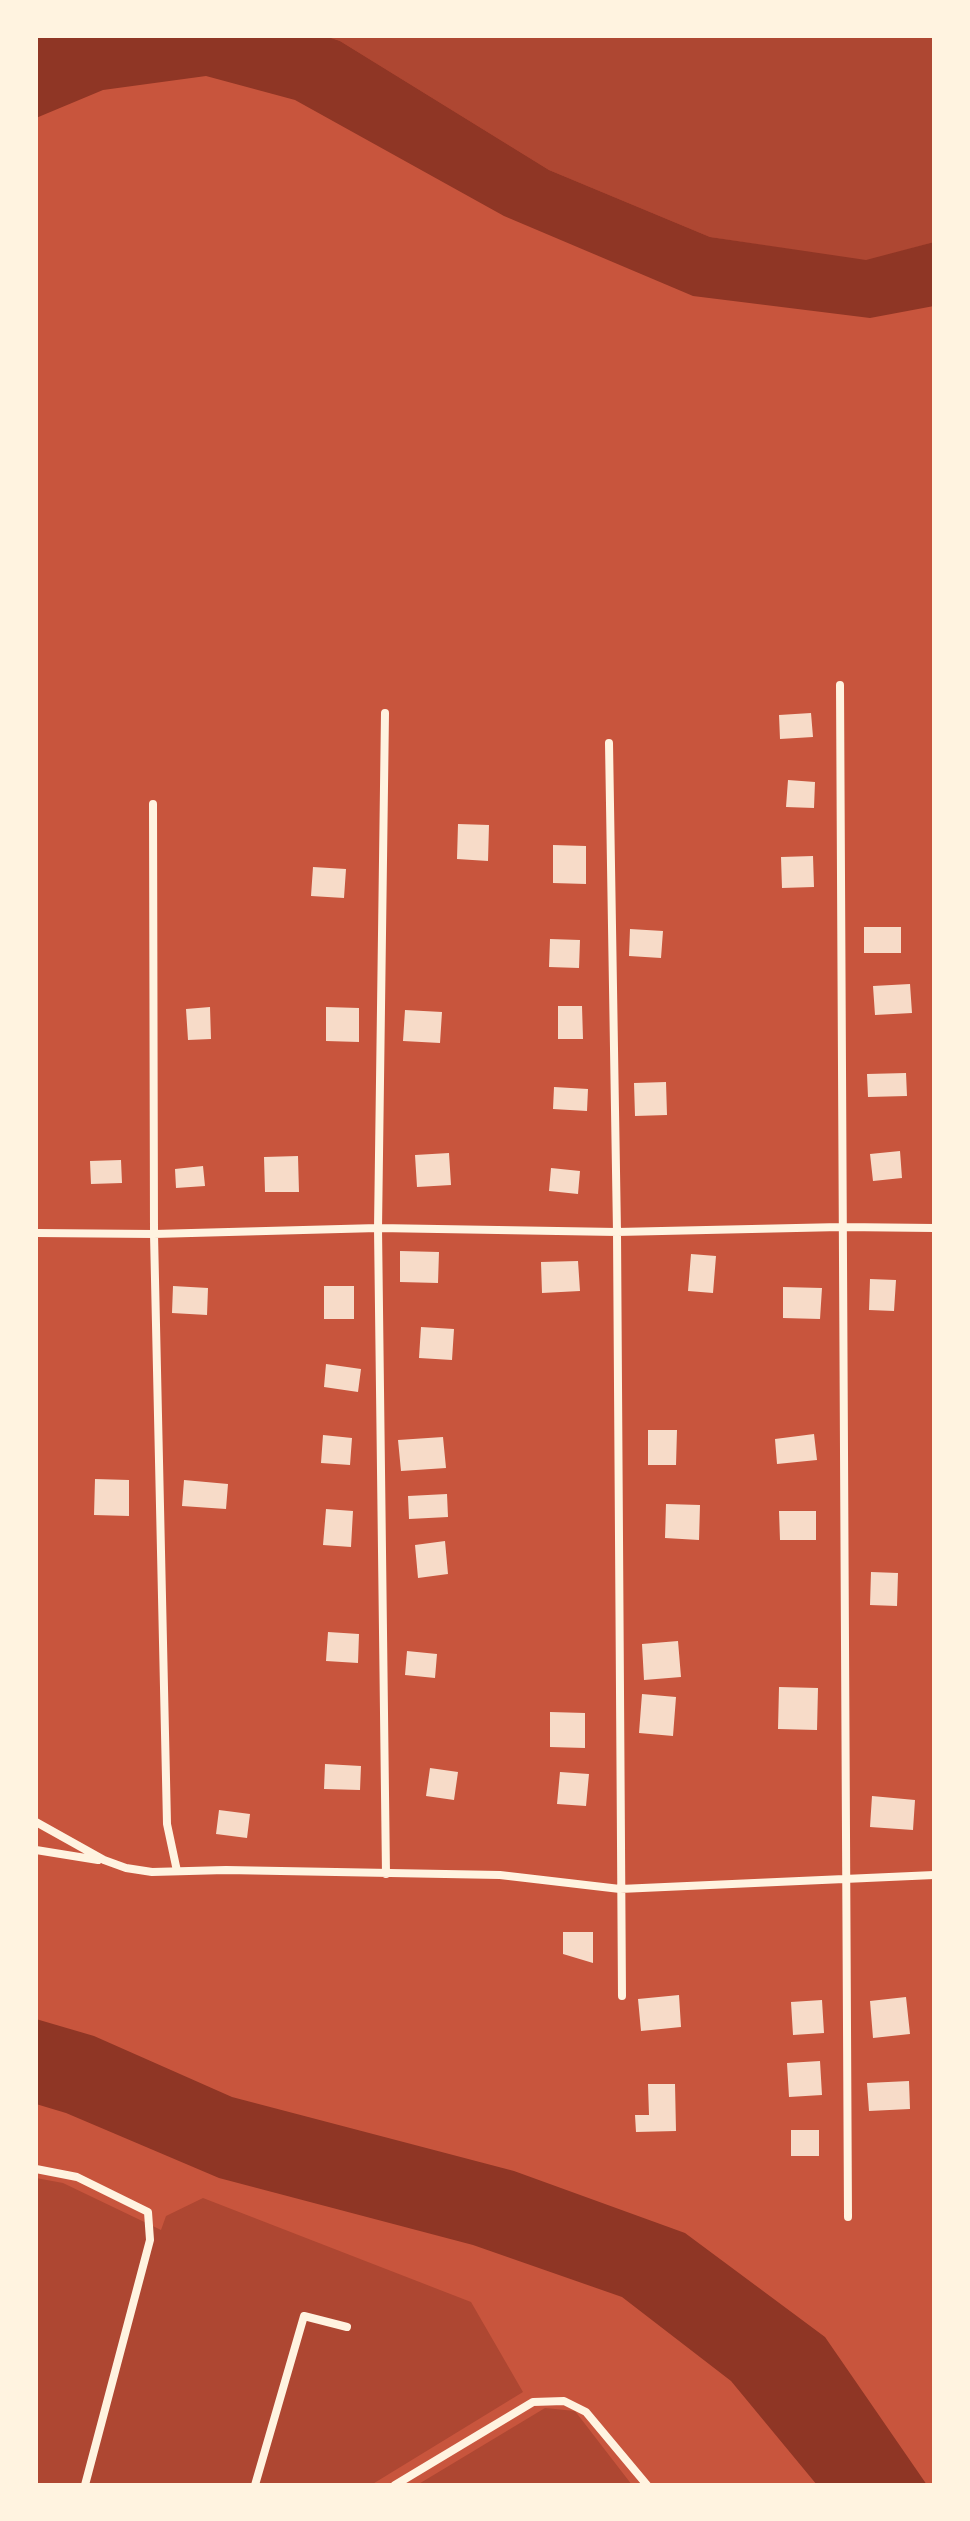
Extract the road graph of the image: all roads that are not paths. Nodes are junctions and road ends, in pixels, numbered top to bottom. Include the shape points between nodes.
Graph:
1 (840, 685) dead end
2 (385, 713) dead end
3 (609, 743) dead end
4 (153, 804) dead end
5 (841, 1227) junction
6 (378, 1228) junction
7 (934, 1228) edge
8 (617, 1232) junction
9 (36, 1233) edge
10 (154, 1234) junction
11 (36, 1822) edge
12 (36, 1850) edge
13 (104, 1860) junction
14 (177, 1871) junction
15 (386, 1874) junction
16 (934, 1875) edge
17 (845, 1878) junction
18 (620, 1889) junction
19 (622, 1996) dead end
20 (36, 2169) edge
21 (848, 2217) dead end
22 (347, 2327) dead end
23 (85, 2485) edge
24 (255, 2485) edge
25 (395, 2485) edge
26 (647, 2485) edge

1 - 5 street
2 - 6 street
3 - 8 street
4 - 10 street
5 - 7 street
5 - 8 street
5 - 17 street
6 - 8 street
6 - 10 street
6 - 15 street
8 - 18 street
9 - 10 street
10 - 14 street via 167,1824
11 - 13 street
12 - 13 street
13 - 14 street via 152,1872
14 - 15 street
15 - 18 street via 500,1875
16 - 17 street
17 - 18 street
17 - 21 street
18 - 19 street
20 - 23 street via 77,2177 148,2212 150,2240
22 - 24 street via 304,2316
25 - 26 street via 533,2402 564,2401 586,2412

